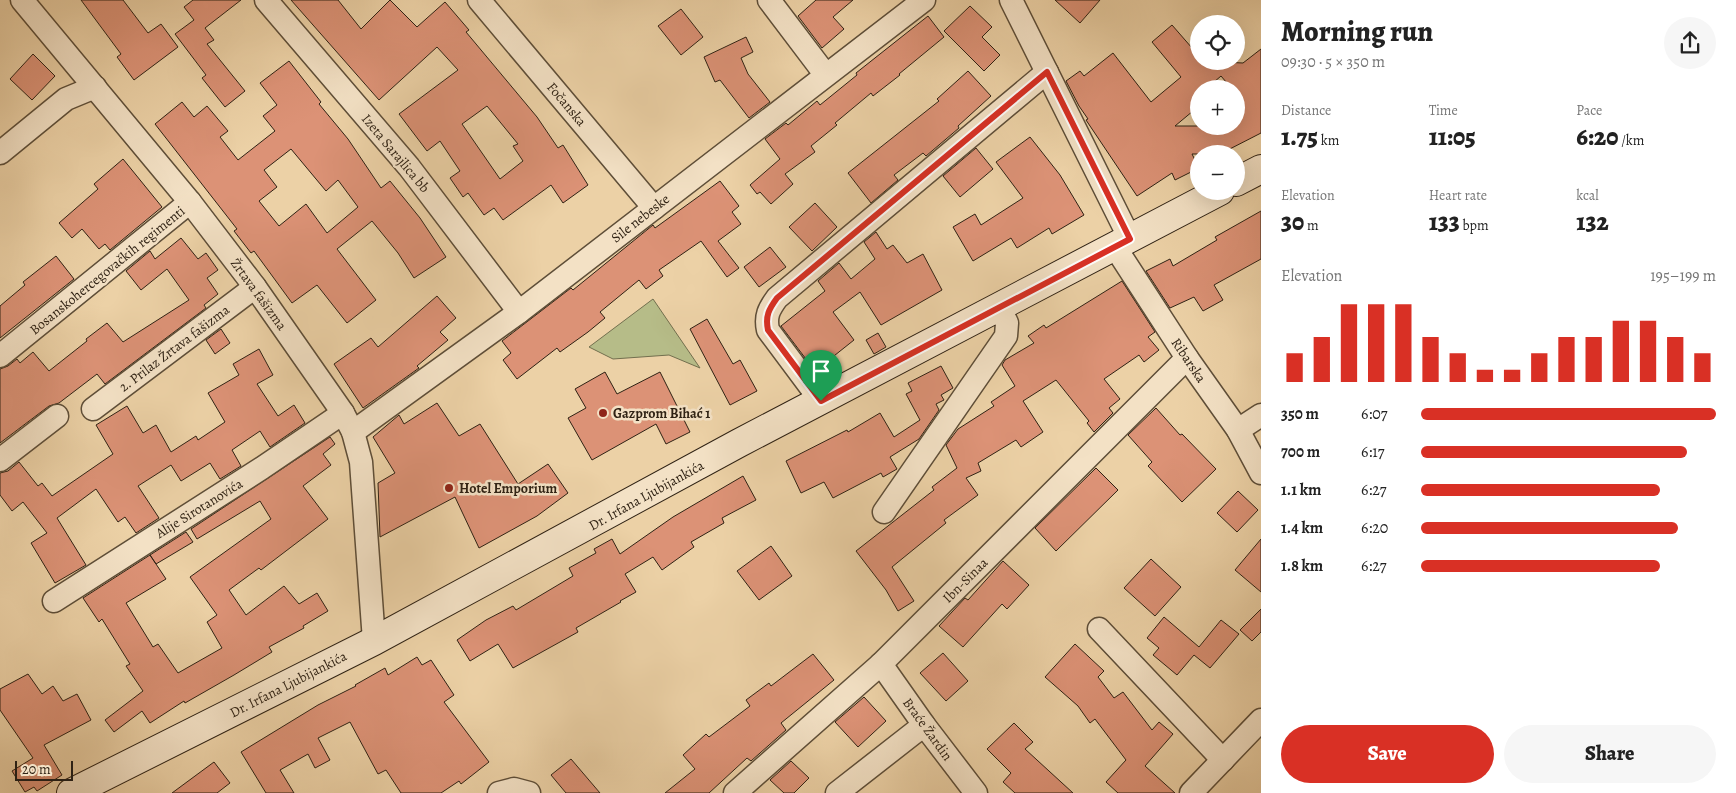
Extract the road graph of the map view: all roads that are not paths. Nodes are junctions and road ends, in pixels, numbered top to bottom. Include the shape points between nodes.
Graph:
1 (22, 0) edge
2 (266, 0) edge
3 (479, 0) edge
4 (769, 0) edge
5 (924, 0) edge
6 (1011, 0) edge
7 (1047, 72) junction
8 (825, 74) junction
9 (95, 87) junction
10 (0, 154) edge
11 (1261, 169) edge
12 (1245, 177) edge
13 (1203, 200) edge
14 (190, 202) junction
15 (654, 208) junction
16 (1123, 243) junction
17 (255, 287) junction
18 (1000, 308) junction
19 (519, 312) junction
20 (0, 356) edge
21 (1187, 358) junction
22 (821, 401) junction
23 (93, 409) dead end
24 (57, 416) dead end
25 (1261, 416) edge
26 (348, 423) junction
27 (1238, 430) junction
28 (0, 460) edge
29 (1261, 473) edge
30 (884, 512) dead end
31 (54, 601) dead end
32 (1099, 629) dead end
33 (374, 641) junction
34 (882, 664) junction
35 (1261, 720) edge
36 (924, 725) junction
37 (1223, 760) junction
38 (70, 793) edge
39 (499, 793) edge
40 (529, 793) edge
41 (735, 793) edge
42 (837, 793) edge
43 (976, 793) edge
44 (1191, 793) edge

1 - 9 street, Žrtava fašizma
2 - 19 street, Izeta Sarajlica bb via 409,167
3 - 15 street, Fočanska
4 - 8 street
5 - 8 street, Sile nebeske
6 - 7 street, Ribarska
7 - 16 street, Ribarska
7 - 22 street via 777,298 766,320 768,330
8 - 15 street, Sile nebeske
9 - 10 street via 66,99
9 - 14 street, Žrtava fašizma
11 - 12 main road
13 - 16 main road, Dr. Irfana Ljubijankića
14 - 17 street, Žrtava fašizma
14 - 20 street, Bosanskohercegovačkih regimenti
15 - 19 street, Sile nebeske
16 - 18 main road, Dr. Irfana Ljubijankića
16 - 21 street, Ribarska
17 - 23 street, 2. Prilaz Žrtava fašizma
17 - 26 street, Žrtava fašizma
18 - 22 main road, Dr. Irfana Ljubijankića
18 - 30 street via 1007,323 1006,336
19 - 26 street, Sile nebeske
21 - 27 street, Ribarska
21 - 34 street, Ibn-Sinaa
22 - 33 main road, Dr. Irfana Ljubijankića
24 - 28 street
25 - 27 street
26 - 31 street, Alije Sirotanovića via 262,468
26 - 33 street, Žrtava fašizma via 361,462
27 - 29 street, Ribarska
32 - 37 street
33 - 38 main road, Dr. Irfana Ljubijankića
34 - 36 street, Braće Žardin
34 - 41 street, Ibn-Sinaa
35 - 37 street
36 - 42 street
36 - 43 street, Braće Žardin
37 - 44 street
39 - 40 street via 514,789

